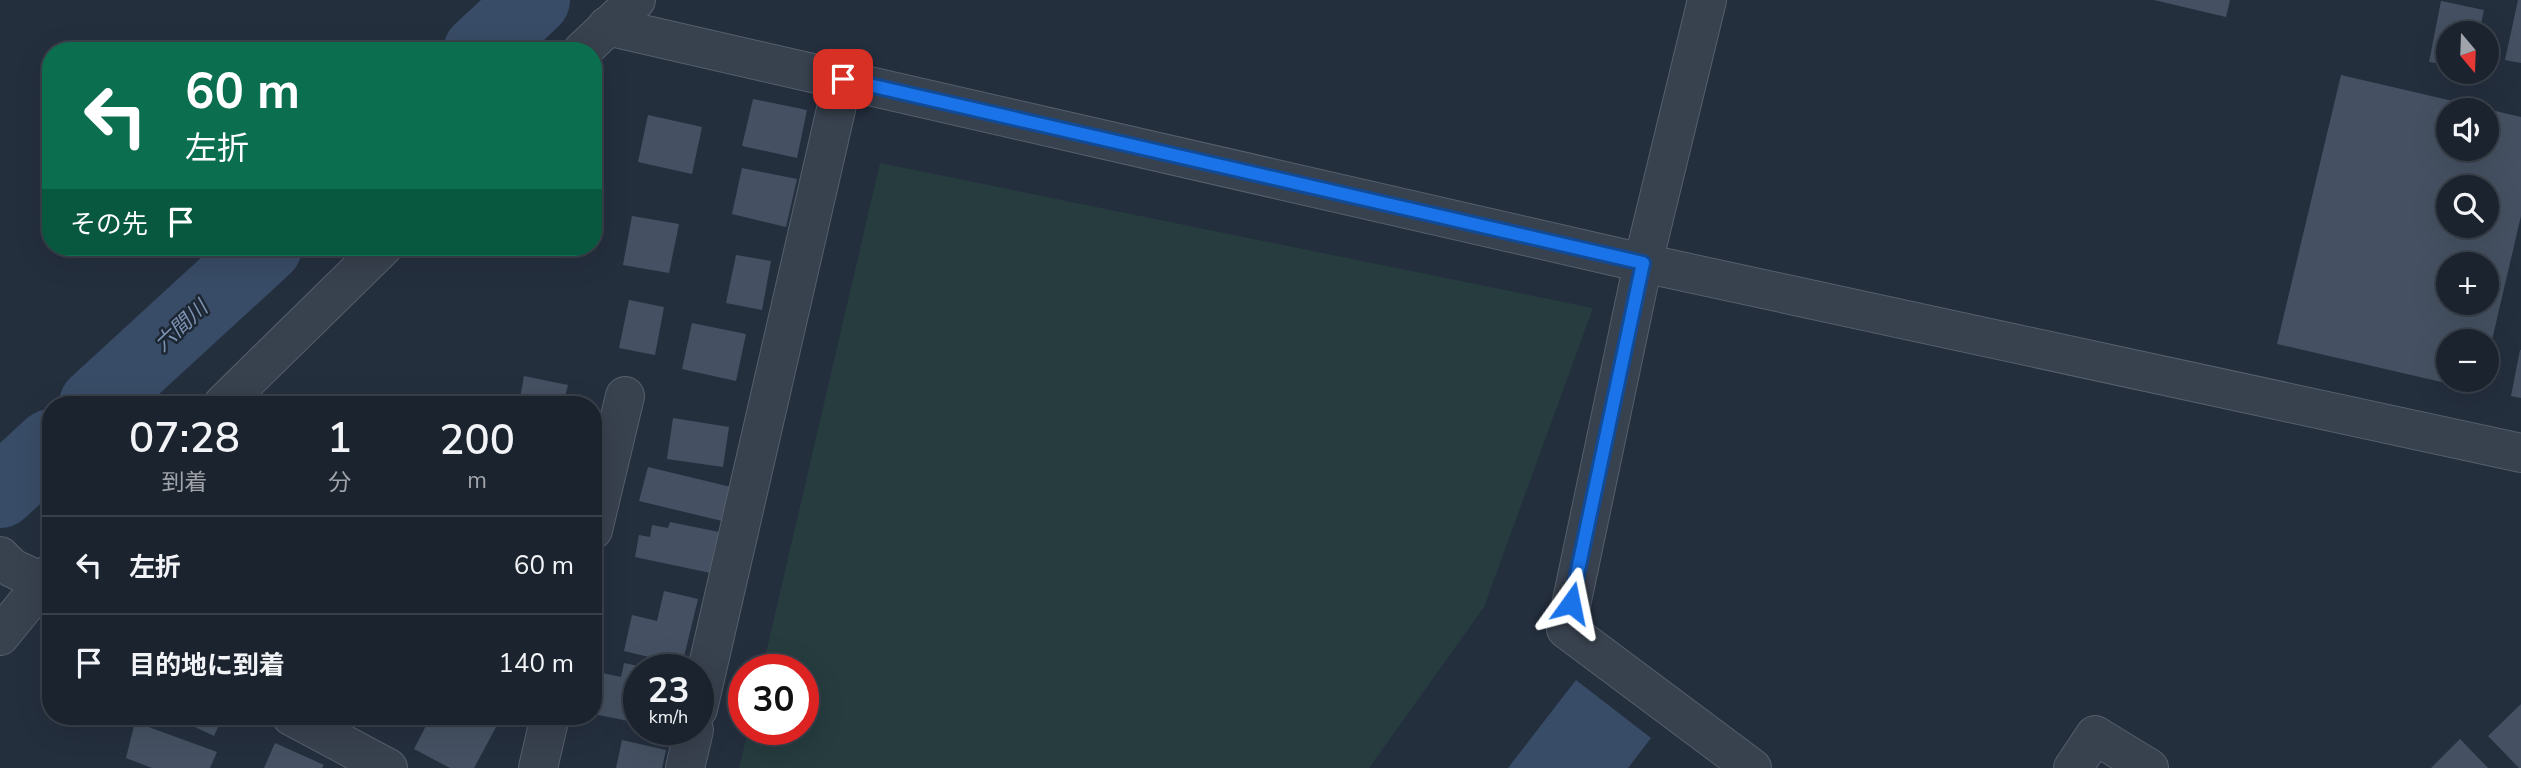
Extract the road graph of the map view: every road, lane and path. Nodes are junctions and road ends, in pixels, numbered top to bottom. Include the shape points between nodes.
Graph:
1 (636, 0) edge
2 (1707, 0) edge
3 (595, 38) edge
4 (843, 79) junction
5 (374, 256) edge
6 (1643, 263) junction
7 (231, 396) edge
8 (625, 396) dead end
9 (2521, 453) edge
10 (602, 492) edge
11 (31, 573) edge
12 (0, 636) edge
13 (711, 654) edge
14 (308, 725) edge
15 (548, 725) edge
16 (690, 745) edge
17 (388, 768) edge
18 (538, 768) edge
19 (685, 768) edge
20 (1752, 768) edge
21 (2073, 768) edge
22 (2149, 768) edge

1 - 3 street
2 - 6 street
3 - 4 street
4 - 6 street
4 - 13 street
5 - 7 street
6 - 9 street
6 - 20 street via 1566,629
8 - 10 street
11 - 12 street
14 - 17 street
15 - 18 street
16 - 19 street
21 - 22 street via 2095,734

